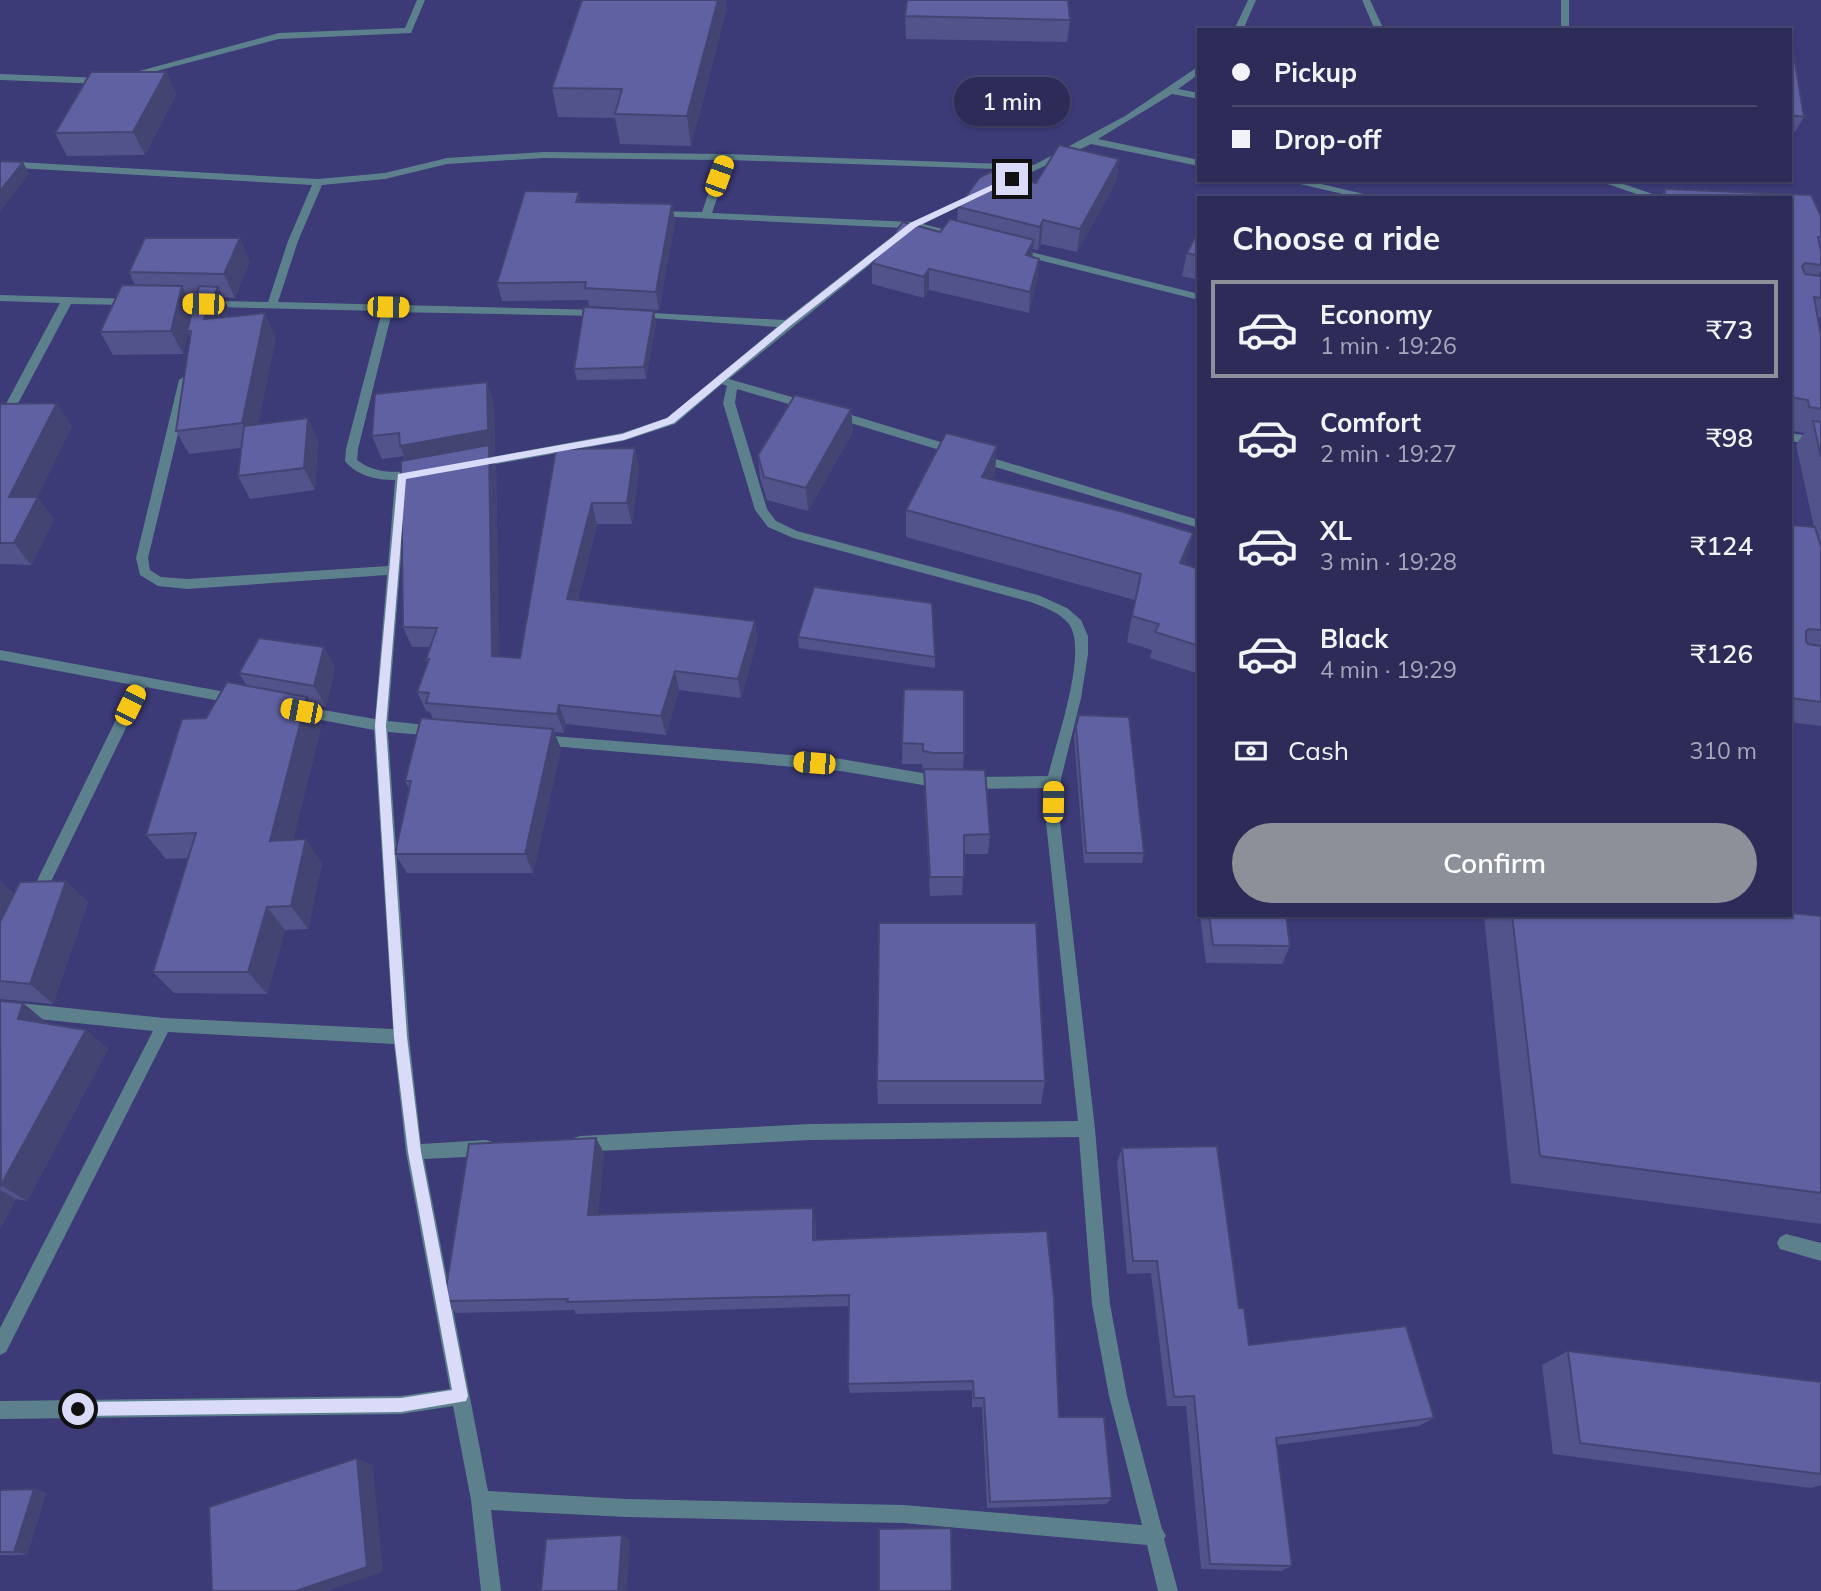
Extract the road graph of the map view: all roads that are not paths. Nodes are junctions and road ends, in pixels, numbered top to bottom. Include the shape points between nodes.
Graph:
1 (421, 0) edge
2 (1252, 0) edge
3 (1366, 0) edge
4 (1565, 0) edge
5 (1239, 28) edge
6 (1379, 28) edge
7 (1565, 28) edge
8 (1197, 71) edge
9 (0, 77) edge
10 (1172, 91) junction
11 (1197, 96) edge
12 (1091, 141) junction
13 (726, 157) junction
14 (1197, 163) edge
15 (0, 164) edge
16 (1037, 167) junction
17 (318, 182) junction
18 (1298, 182) edge
19 (1607, 182) edge
20 (1366, 196) edge
21 (1653, 196) edge
22 (643, 213) edge
23 (706, 215) junction
24 (913, 225) junction
25 (965, 238) edge
26 (1004, 248) edge
27 (1197, 296) edge
28 (0, 298) edge
29 (67, 301) junction
30 (149, 303) edge
31 (162, 303) edge
32 (203, 304) junction
33 (272, 305) junction
34 (388, 307) junction
35 (609, 313) edge
36 (622, 314) edge
37 (200, 317) edge
38 (787, 324) junction
39 (187, 371) edge
40 (727, 382) junction
41 (0, 426) edge
42 (1792, 437) edge
43 (1821, 442) edge
44 (466, 465) edge
45 (427, 472) edge
46 (401, 477) junction
47 (1197, 523) edge
48 (393, 570) junction
49 (0, 655) edge
50 (142, 681) junction
51 (248, 701) edge
52 (288, 709) edge
53 (381, 726) junction
54 (448, 732) edge
55 (530, 739) edge
56 (1054, 782) junction
57 (31, 907) edge
58 (0, 1008) edge
59 (164, 1025) junction
60 (401, 1037) junction
61 (1087, 1129) junction
62 (564, 1144) edge
63 (496, 1148) edge
64 (414, 1152) junction
65 (1786, 1243) dead end
66 (1821, 1252) edge
67 (0, 1346) edge
68 (461, 1396) junction
69 (0, 1410) edge
70 (480, 1500) junction
71 (1156, 1536) junction
72 (491, 1591) edge
73 (1168, 1591) edge

1 - 9 street via 408,31 279,36 105,82
2 - 5 street
3 - 6 street
4 - 7 street
8 - 10 street
10 - 11 street
10 - 12 street
12 - 14 street
12 - 16 street
13 - 16 street
13 - 17 street via 471,158 385,176
13 - 23 street
15 - 17 street
16 - 24 street
17 - 33 street
18 - 20 street
19 - 21 street
22 - 23 street
23 - 24 street
24 - 25 street
24 - 38 street
26 - 27 street
28 - 29 street
29 - 30 street
29 - 41 street
31 - 32 street
32 - 33 street
32 - 37 street
33 - 34 street
34 - 35 street
34 - 46 street via 351,461 370,474
36 - 38 street
38 - 40 street
39 - 48 street via 142,558 144,572 158,581 187,584
40 - 44 street via 654,428
40 - 47 street
40 - 56 street via 761,510 772,524 793,534 1034,598 1075,622 1082,637 1082,663
42 - 43 street
45 - 46 street
46 - 48 street
48 - 53 street
49 - 50 street
50 - 51 street
50 - 57 street
52 - 53 street
53 - 54 street
53 - 60 street
55 - 56 street via 841,765 932,782
56 - 61 street via 1053,822
58 - 59 street
59 - 60 street
59 - 67 street
60 - 64 street
61 - 62 street via 810,1132
61 - 71 street via 1101,1304 1118,1396
63 - 64 street
64 - 68 street
65 - 66 street
68 - 69 street via 401,1405
68 - 70 street
70 - 71 street via 903,1514
70 - 72 street
71 - 73 street

